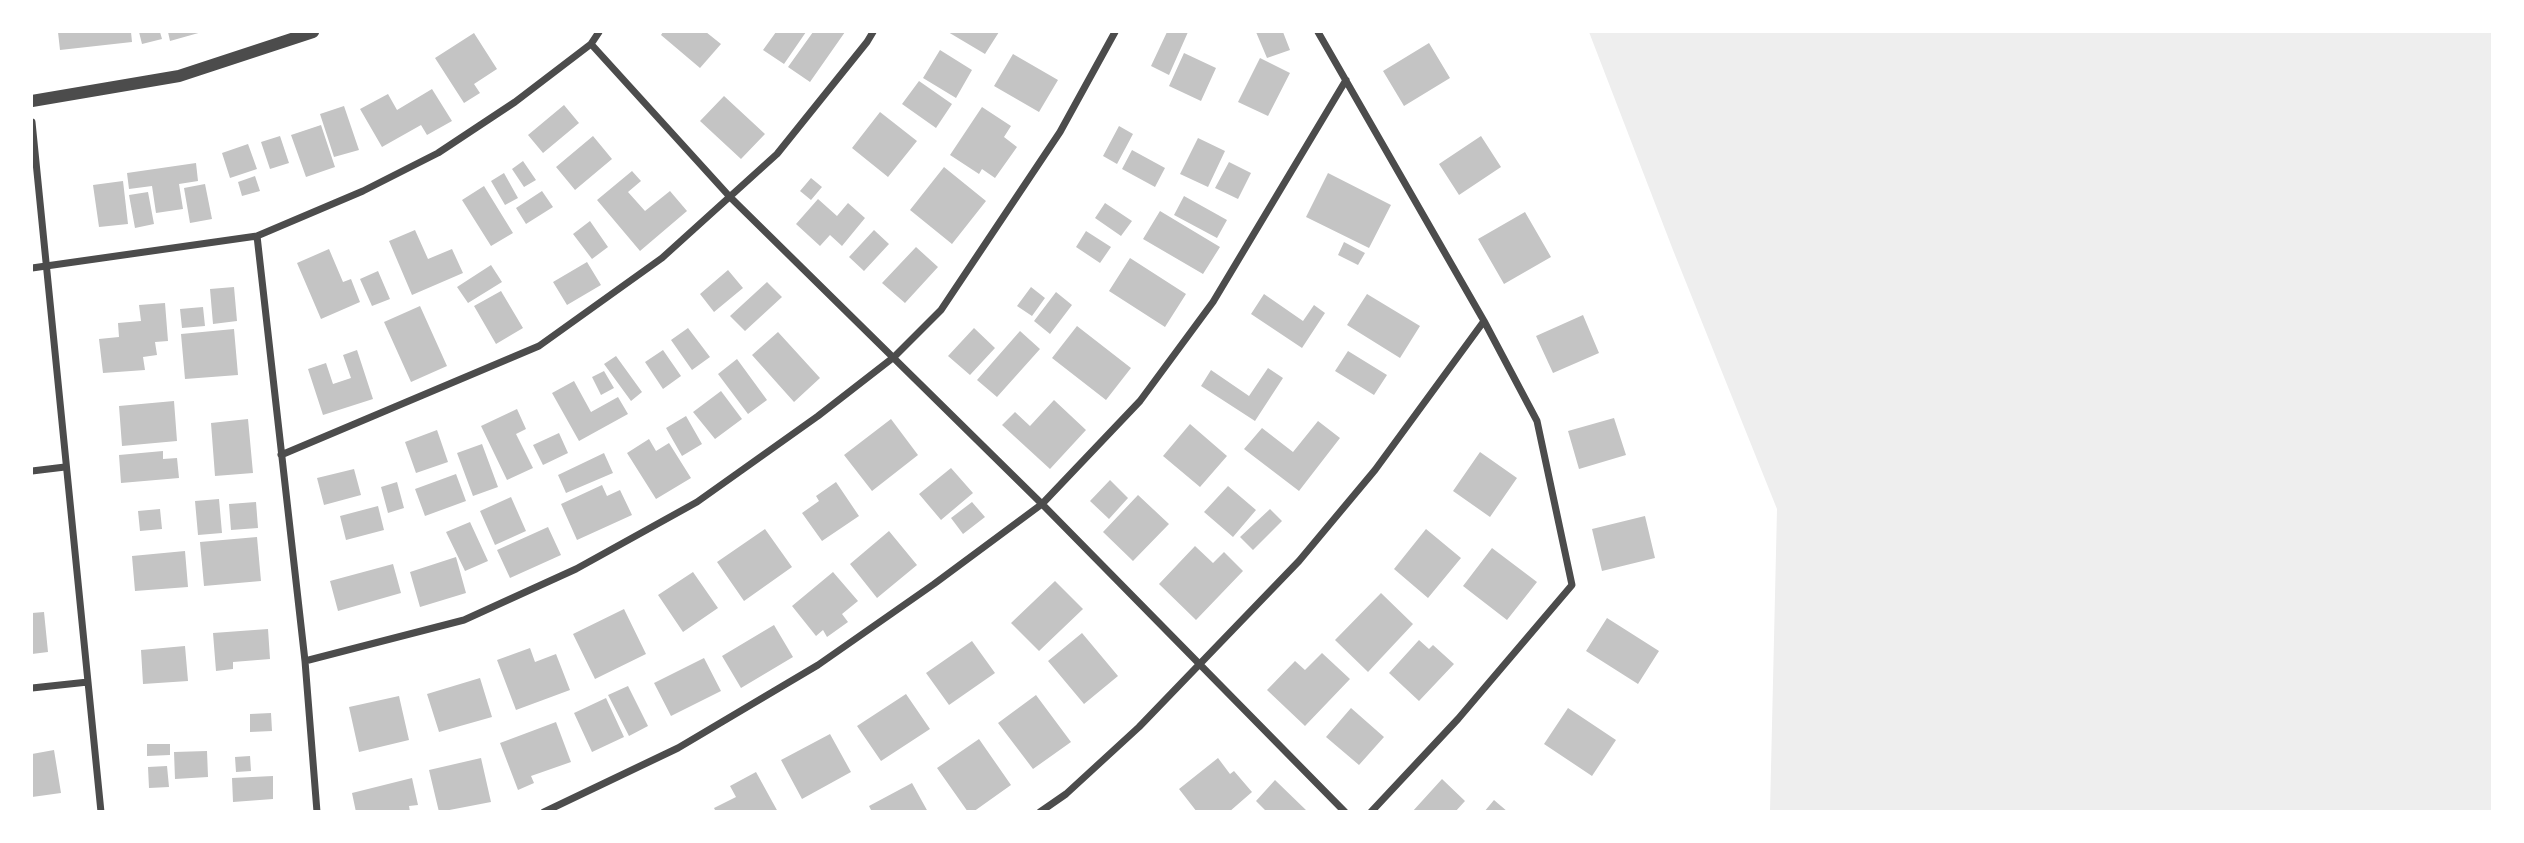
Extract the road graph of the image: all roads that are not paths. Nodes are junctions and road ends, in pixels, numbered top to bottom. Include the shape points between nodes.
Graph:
1 (313, 32) edge
2 (599, 32) edge
3 (873, 32) edge
4 (1115, 32) edge
5 (1318, 32) edge
6 (590, 44) junction
7 (1346, 80) junction
8 (32, 101) edge
9 (32, 122) edge
10 (730, 197) junction
11 (257, 236) junction
12 (46, 267) junction
13 (32, 268) edge
14 (1484, 321) junction
15 (894, 357) junction
16 (281, 455) junction
17 (65, 467) junction
18 (32, 471) edge
19 (1042, 504) junction
20 (305, 662) junction
21 (1201, 663) junction
22 (88, 682) junction
23 (32, 688) edge
24 (101, 811) edge
25 (317, 811) edge
26 (544, 811) edge
27 (1040, 811) edge
28 (1345, 811) edge
29 (1371, 811) edge

1 - 8 street via 179,76
2 - 6 street
3 - 10 street via 777,154
4 - 15 street via 1060,132 956,289
5 - 7 street
6 - 10 street
6 - 11 street via 438,153
7 - 14 street
7 - 19 street via 1213,302 1140,401
9 - 12 street
10 - 15 street
10 - 16 street via 663,258 539,346
11 - 12 street
11 - 16 street
12 - 13 street
12 - 17 street
14 - 21 street via 1366,480 1299,561
14 - 29 street via 1537,421 1572,585 1458,719
15 - 19 street
15 - 20 street via 697,502 576,569 464,620
16 - 20 street
17 - 18 street
17 - 22 street
19 - 21 street
19 - 26 street via 818,665 678,748
20 - 25 street
21 - 27 street via 1139,727 1066,794
21 - 28 street
22 - 23 street
22 - 24 street

